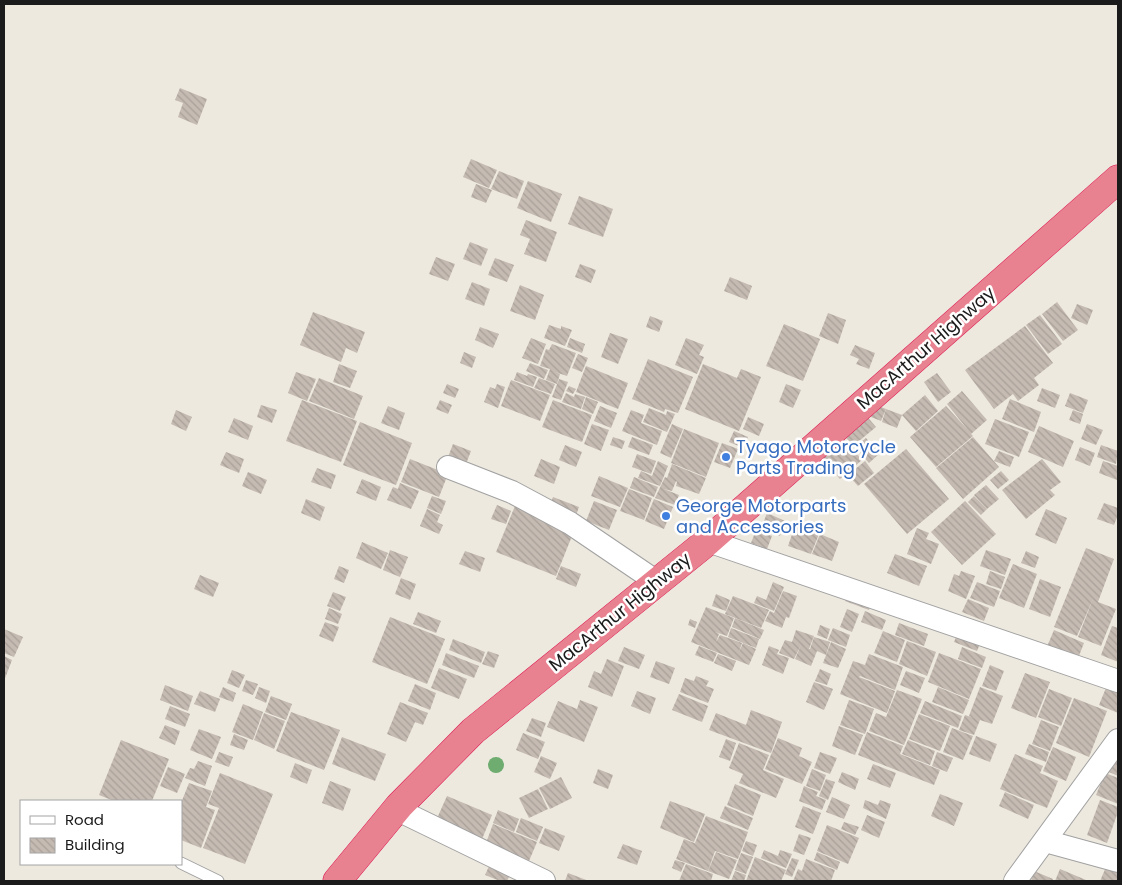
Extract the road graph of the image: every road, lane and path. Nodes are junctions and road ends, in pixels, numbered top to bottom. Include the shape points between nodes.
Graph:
1 (1118, 179) edge
2 (448, 467) dead end
3 (708, 541) junction
4 (657, 582) junction
5 (1118, 681) edge
6 (1118, 740) edge
7 (396, 809) junction
8 (1045, 840) junction
9 (1118, 861) edge
10 (182, 863) edge
11 (218, 881) edge
12 (338, 881) edge
13 (544, 881) edge
14 (1015, 881) edge

1 - 3 highway, MacArthur Highway
2 - 4 street via 512,492 570,523
3 - 4 highway, MacArthur Highway
3 - 5 street
4 - 7 highway, MacArthur Highway via 473,731
6 - 8 street
7 - 12 highway, MacArthur Highway
7 - 13 street
8 - 9 street
8 - 14 street
10 - 11 lane

